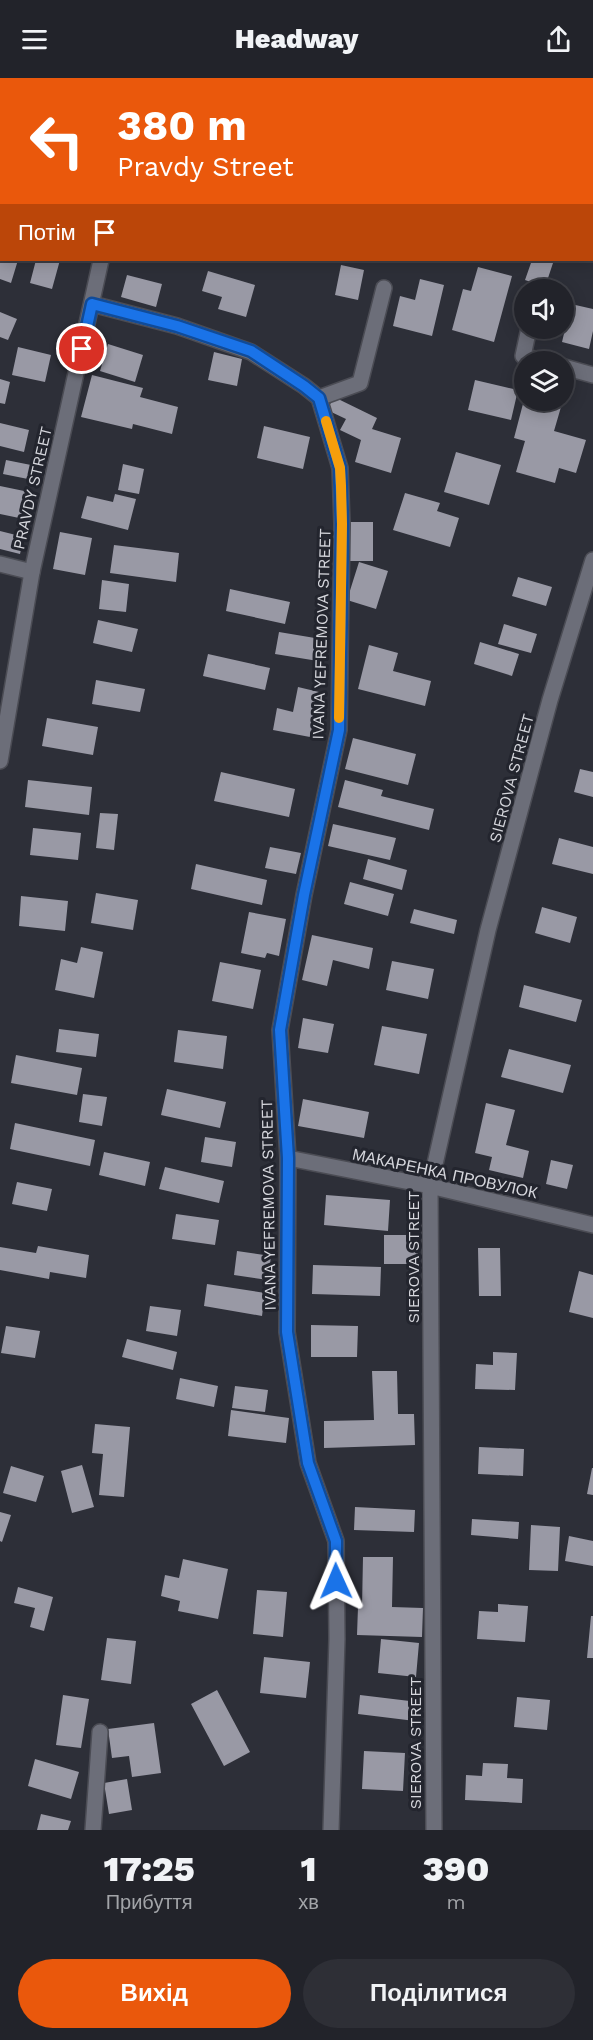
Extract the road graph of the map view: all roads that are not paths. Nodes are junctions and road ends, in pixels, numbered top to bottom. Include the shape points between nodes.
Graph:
1 (101, 261) edge
2 (384, 288) dead end
3 (92, 304) junction
4 (574, 370) edge
5 (593, 375) edge
6 (319, 398) junction
7 (593, 560) edge
8 (0, 564) edge
9 (32, 572) junction
10 (0, 760) edge
11 (288, 1158) junction
12 (430, 1186) junction
13 (593, 1225) edge
14 (100, 1732) dead end
15 (93, 1830) edge
16 (331, 1830) edge
17 (434, 1830) edge

1 - 3 street, PRAVDY STREET
2 - 6 street via 360,383
3 - 6 street via 251,351
3 - 9 street, PRAVDY STREET
4 - 5 street
6 - 11 street, IVANA YEFREMOVA STREET via 340,468 339,730 280,1030
7 - 12 street, SIEROVA STREET via 550,700 488,930
8 - 9 street
9 - 10 street, PRAVDY STREET
11 - 12 street, МАКАРЕНКА ПРОВУЛОК
11 - 16 street, IVANA YEFREMOVA STREET via 287,1332 308,1463 336,1541
12 - 13 street, МАКАРЕНКА ПРОВУЛОК
12 - 17 street, SIEROVA STREET
14 - 15 street

